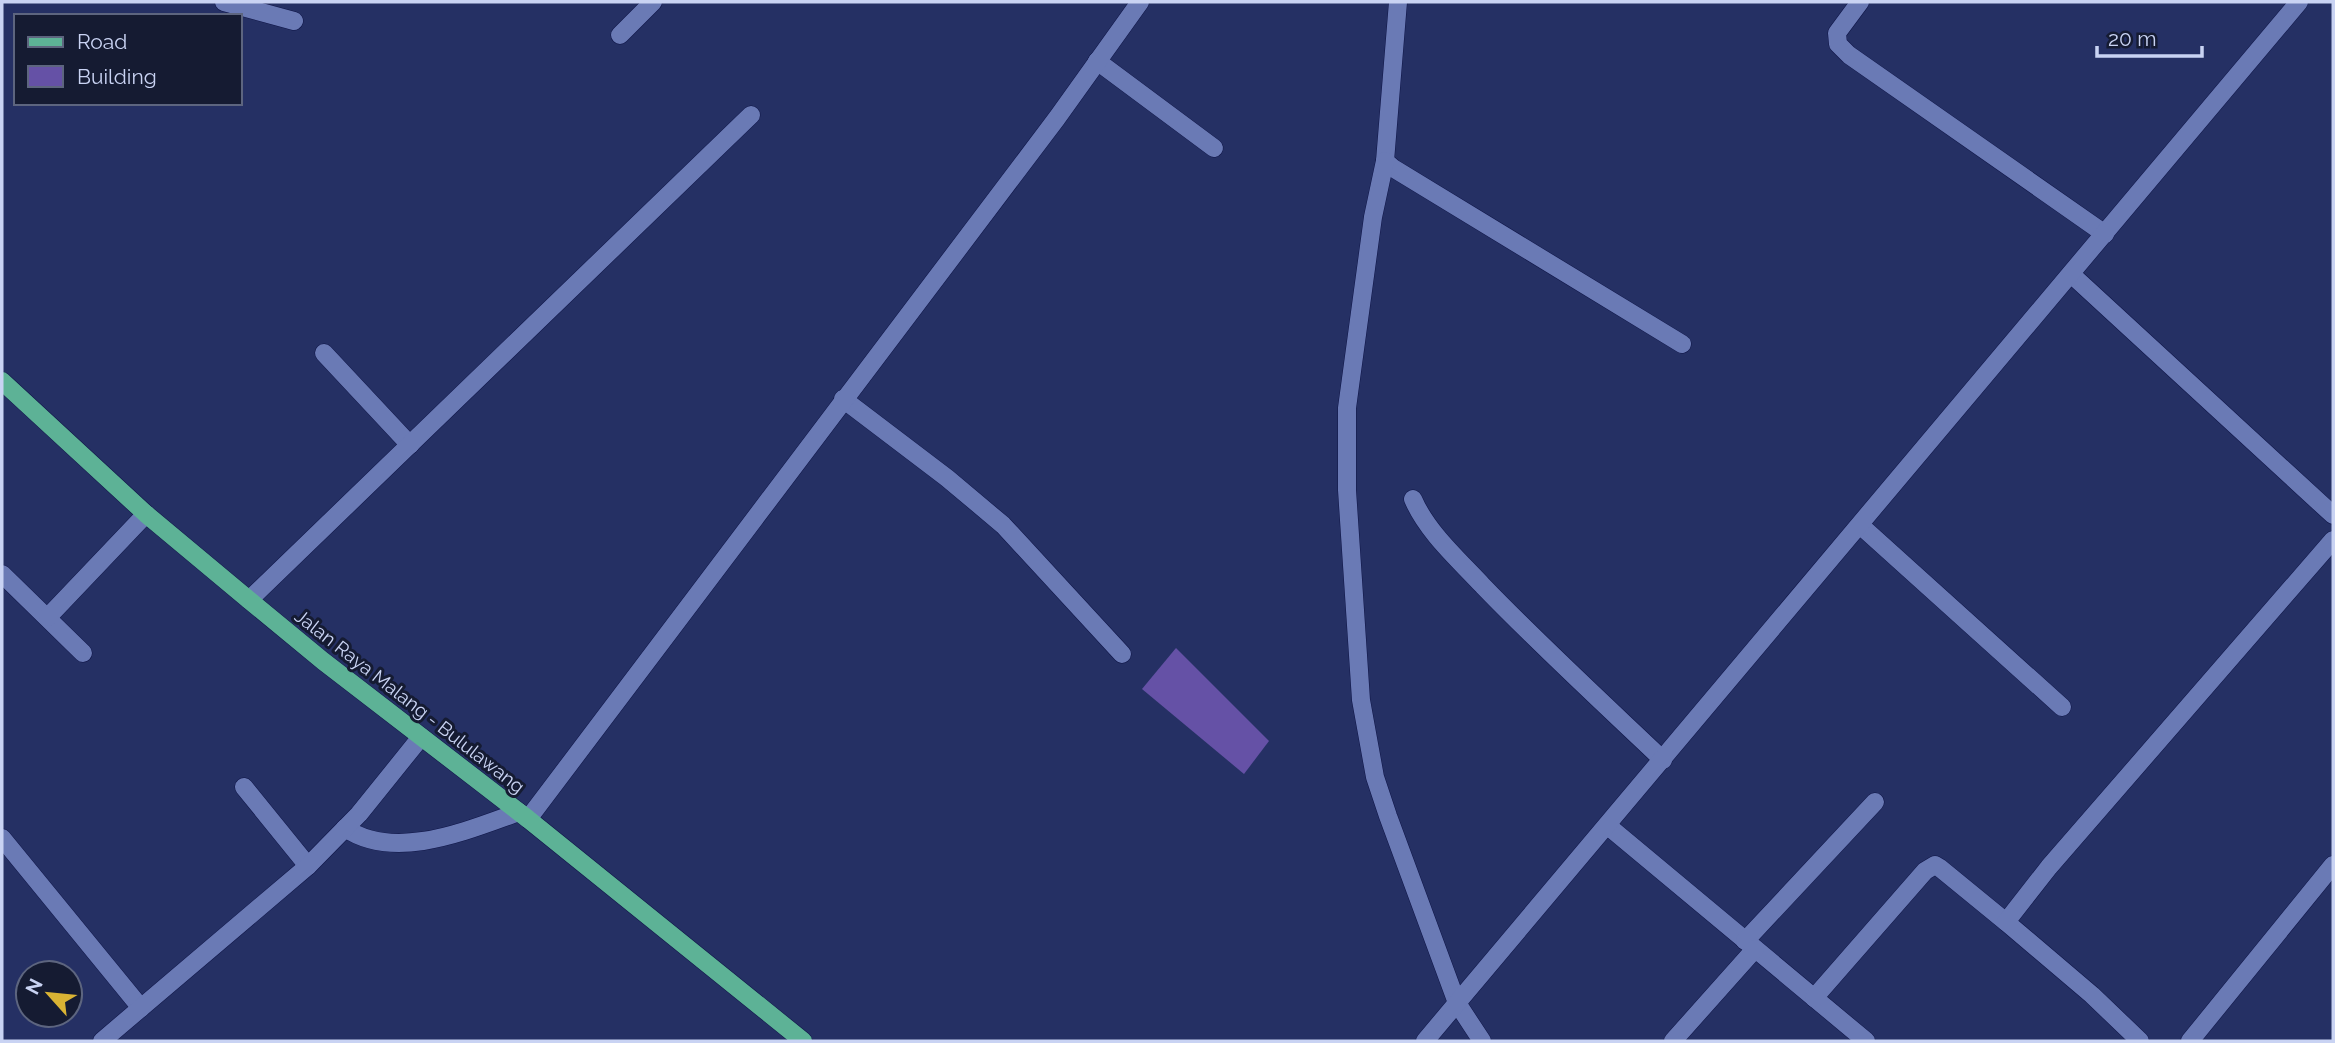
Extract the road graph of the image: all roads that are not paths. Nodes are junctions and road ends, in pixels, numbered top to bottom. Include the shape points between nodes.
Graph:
1 (224, 2) edge
2 (653, 2) edge
3 (1140, 2) edge
4 (1398, 2) edge
5 (1860, 2) edge
6 (2299, 2) edge
7 (294, 21) dead end
8 (620, 35) dead end
9 (1097, 61) junction
10 (751, 115) dead end
11 (1214, 148) dead end
12 (1385, 161) junction
13 (2105, 234) junction
14 (2071, 274) junction
15 (1682, 344) dead end
16 (324, 353) dead end
17 (2, 381) edge
18 (843, 399) junction
19 (410, 445) junction
20 (1413, 499) dead end
21 (146, 514) junction
22 (2333, 515) edge
23 (1860, 525) junction
24 (2333, 540) edge
25 (2, 574) edge
26 (249, 600) junction
27 (48, 617) junction
28 (83, 653) dead end
29 (1122, 654) dead end
30 (2062, 707) dead end
31 (421, 737) junction
32 (1663, 760) junction
33 (244, 787) dead end
34 (1875, 802) dead end
35 (524, 815) junction
36 (1608, 825) junction
37 (349, 831) junction
38 (2, 838) edge
39 (2333, 865) edge
40 (308, 866) junction
41 (2006, 922) junction
42 (1750, 945) junction
43 (1814, 998) junction
44 (1457, 1003) junction
45 (141, 1007) junction
46 (102, 1041) edge
47 (803, 1041) edge
48 (1425, 1041) edge
49 (1482, 1041) edge
50 (1672, 1041) edge
51 (1866, 1041) edge
52 (2140, 1041) edge
53 (2190, 1041) edge

1 - 7 street
2 - 8 street
3 - 9 street
4 - 12 street
5 - 13 street via 1837,33 1838,44 1849,55
6 - 13 street
9 - 11 street
9 - 18 street
10 - 19 street
12 - 15 street
12 - 44 street via 1347,408 1346,490 1361,700 1376,777
13 - 14 street
14 - 22 street
14 - 23 street
16 - 19 street
17 - 21 main road, Jalan Raya Malang - Bululawang
18 - 29 street via 1003,525
18 - 35 street
19 - 26 street
20 - 32 street via 1434,532 1521,625
21 - 26 main road, Jalan Raya Malang - Bululawang
21 - 27 street
23 - 30 street
23 - 32 street
24 - 41 street
25 - 27 street
26 - 31 main road, Jalan Raya Malang - Bululawang
27 - 28 street
31 - 35 main road, Jalan Raya Malang - Bululawang
31 - 37 street
32 - 36 street
33 - 40 street
34 - 42 street
35 - 37 street via 453,836 378,843
35 - 47 main road, Jalan Raya Malang - Bululawang
36 - 42 street
36 - 44 street
37 - 40 street
38 - 45 street
39 - 53 street
40 - 45 street
41 - 43 street via 1940,868 1931,867
41 - 52 street
42 - 43 street
42 - 50 street
43 - 51 street
44 - 48 street
44 - 49 street
45 - 46 street

